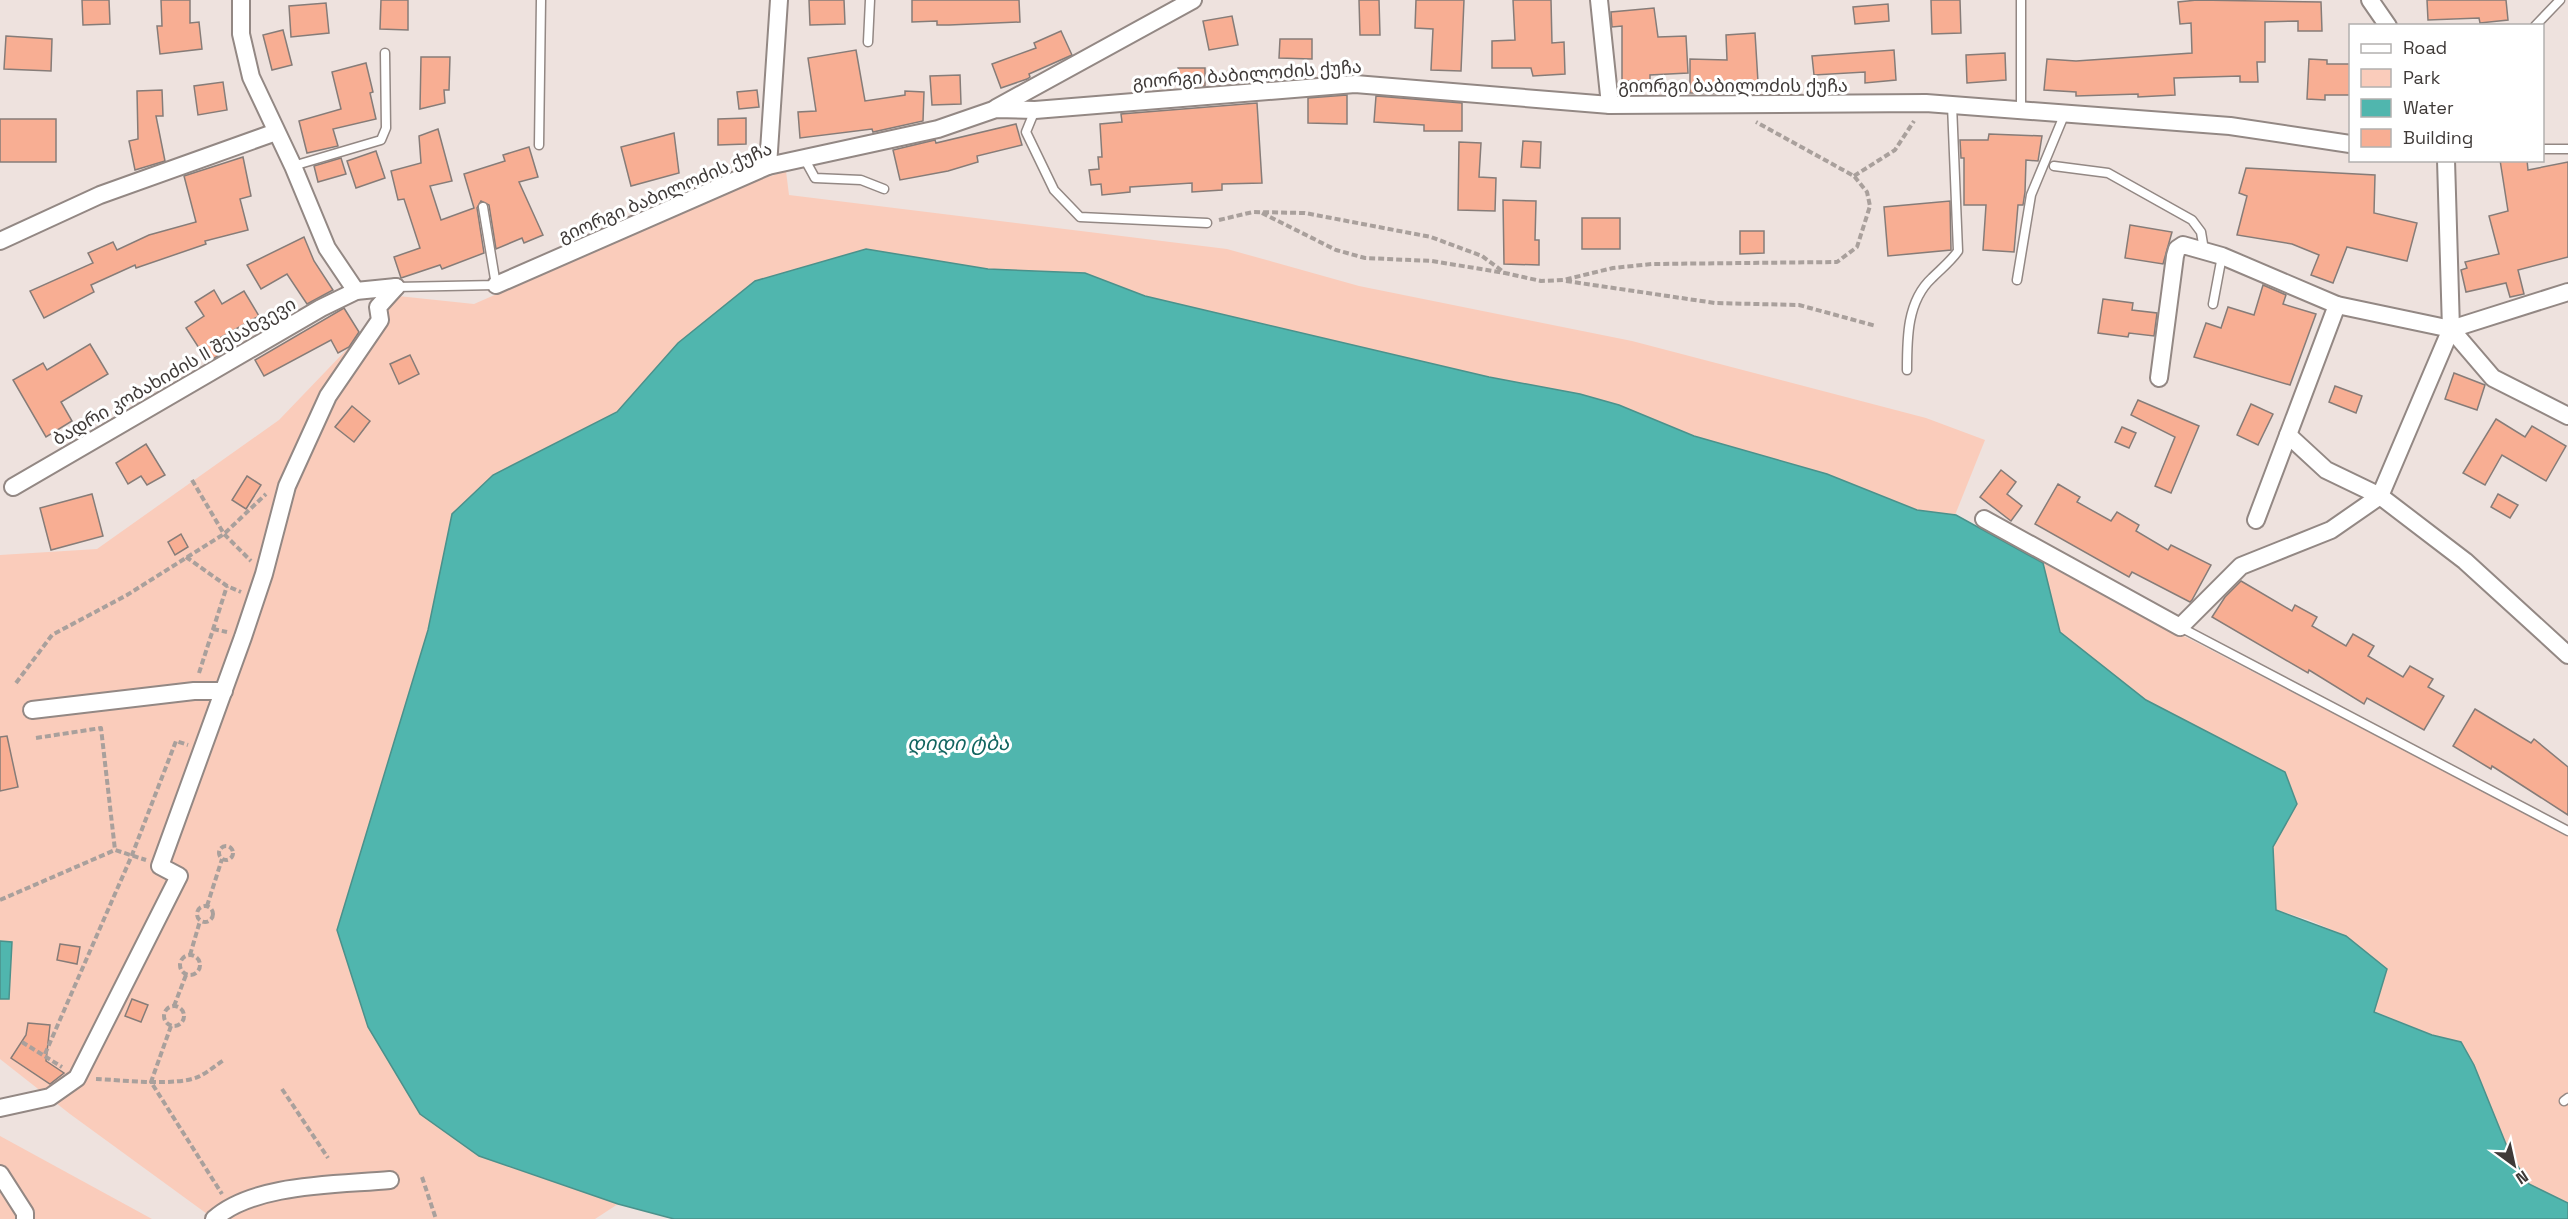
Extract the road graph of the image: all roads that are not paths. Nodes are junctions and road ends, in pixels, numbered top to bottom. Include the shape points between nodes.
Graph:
1 (241, 0) edge
2 (541, 0) edge
3 (779, 0) edge
4 (870, 0) edge
5 (1193, 0) edge
6 (1599, 0) edge
7 (2021, 0) edge
8 (2370, 0) edge
9 (2560, 0) edge
10 (2387, 24) edge
11 (2537, 24) edge
12 (868, 42) dead end
13 (385, 53) dead end
14 (1610, 105) junction
15 (1952, 105) junction
16 (996, 108) junction
17 (1035, 110) junction
18 (2021, 110) junction
19 (2065, 113) junction
20 (276, 132) junction
21 (2349, 144) edge
22 (539, 145) dead end
23 (2544, 149) edge
24 (2568, 149) edge
25 (804, 158) junction
26 (2446, 162) edge
27 (293, 166) junction
28 (768, 166) junction
29 (2054, 166) dead end
30 (884, 189) dead end
31 (483, 207) dead end
32 (1207, 223) road end
33 (0, 241) edge
34 (2204, 250) junction
35 (2222, 256) junction
36 (2017, 279) dead end
37 (496, 285) junction
38 (396, 288) junction
39 (356, 291) junction
40 (2568, 292) edge
41 (2213, 304) dead end
42 (2337, 305) junction
43 (2451, 329) junction
44 (1907, 370) dead end
45 (2159, 378) dead end
46 (2568, 416) edge
47 (2288, 435) junction
48 (13, 487) dead end
49 (2380, 496) junction
50 (1984, 519) dead end
51 (2256, 520) dead end
52 (2180, 627) junction
53 (2568, 655) edge
54 (224, 690) junction
55 (32, 710) dead end
56 (2568, 831) edge
57 (0, 1108) edge
58 (0, 1174) edge
59 (390, 1180) dead end
60 (28, 1217) edge
61 (213, 1219) edge

1 - 20 street via 241,34 251,77
2 - 22 lane
3 - 28 street
4 - 12 lane
5 - 16 street
6 - 14 street
7 - 18 lane
8 - 10 street
9 - 11 lane
13 - 27 lane via 386,128 381,140
14 - 15 street, გიორგი ბაბილოძის ქუჩა
14 - 17 street, გიორგი ბაბილოძის ქუჩა via 1354,84
15 - 18 street, გიორგი ბაბილოძის ქუჩა
15 - 44 lane via 1958,251 1930,279 1912,307
16 - 17 street, გიორგი ბაბილოძის ქუჩა
16 - 25 street, გიორგი ბაბილოძის ქუჩა via 938,129
17 - 32 lane via 1026,132 1054,190 1080,217
18 - 19 street, გიორგი ბაბილოძის ქუჩა
19 - 21 street, გიორგი ბაბილოძის ქუჩა via 2230,126
19 - 36 lane via 2031,195
20 - 27 street
20 - 33 street via 100,195
23 - 24 lane
25 - 28 street, გიორგი ბაბილოძის ქუჩა
25 - 30 lane via 815,178 861,180
26 - 43 street
27 - 39 street via 327,248
28 - 37 street, გიორგი ბაბილოძის ქუჩა
29 - 34 lane via 2108,173 2192,220 2201,232
31 - 37 lane
34 - 35 street
34 - 45 street via 2183,245 2177,249
35 - 41 lane
35 - 42 street
37 - 38 lane, გიორგი ბაბილოძის ქუჩა
38 - 39 street, გიორგი ბაბილოძის ქუჩა
38 - 54 street via 378,307 380,320 328,396 287,486 264,574
39 - 48 street, ბადრი კობახიძის II შესახვევი
40 - 43 street
42 - 43 street
42 - 47 street
43 - 46 street via 2493,378
43 - 49 street
47 - 49 street via 2326,470
47 - 51 street
49 - 52 street via 2331,530 2241,566
49 - 53 street via 2465,561
50 - 52 street
52 - 56 lane
54 - 55 street
54 - 57 street via 160,866 179,876 77,1078 50,1097
58 - 60 street
59 - 61 street via 285,1190 229,1206

